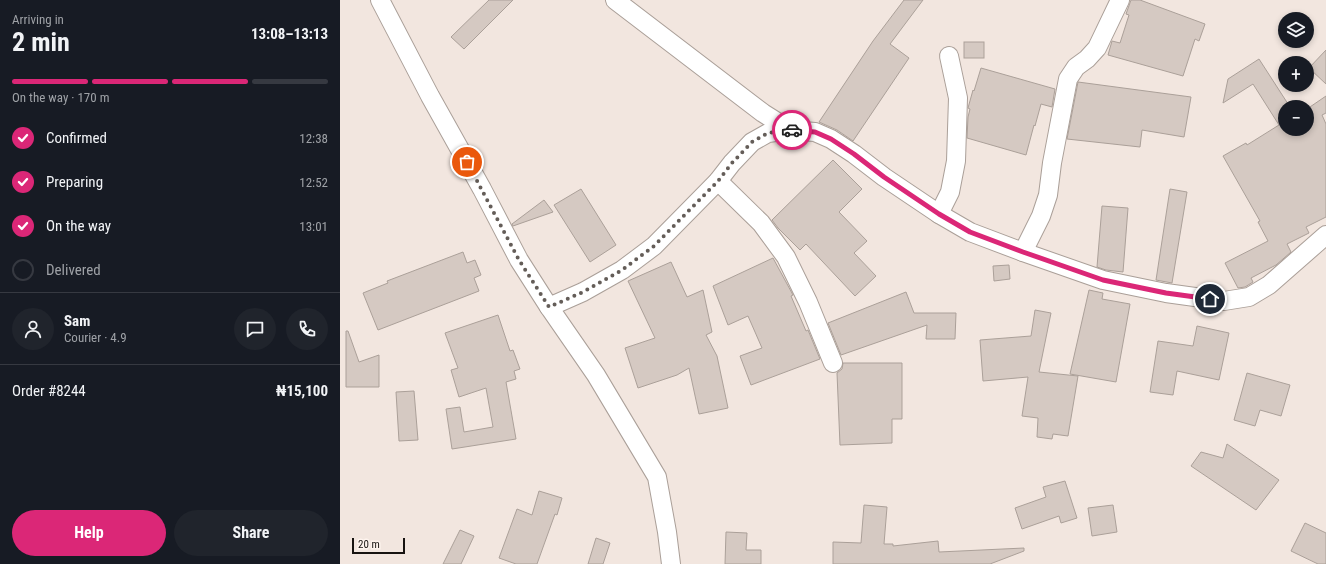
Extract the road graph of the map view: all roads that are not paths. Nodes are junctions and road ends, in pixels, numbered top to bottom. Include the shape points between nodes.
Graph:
1 (380, 0) edge
2 (615, 0) edge
3 (1120, 0) edge
4 (948, 56) dead end
5 (790, 130) junction
6 (718, 181) junction
7 (939, 214) junction
8 (1326, 235) edge
9 (1023, 252) junction
10 (549, 307) junction
11 (833, 363) dead end
12 (671, 564) edge

1 - 10 street via 519,260
2 - 5 street via 763,113
3 - 9 street via 1097,48 1076,67 1068,79 1048,195 1041,216
4 - 7 street via 958,98 956,161 950,192
5 - 6 street via 768,133 752,142
5 - 7 street via 815,132 831,139
6 - 10 street via 654,246 622,270
6 - 11 street via 761,223 786,257
7 - 9 street via 970,232
8 - 9 street via 1269,285 1249,297 1224,301 1166,293 1103,280
10 - 12 street via 596,375 657,477

